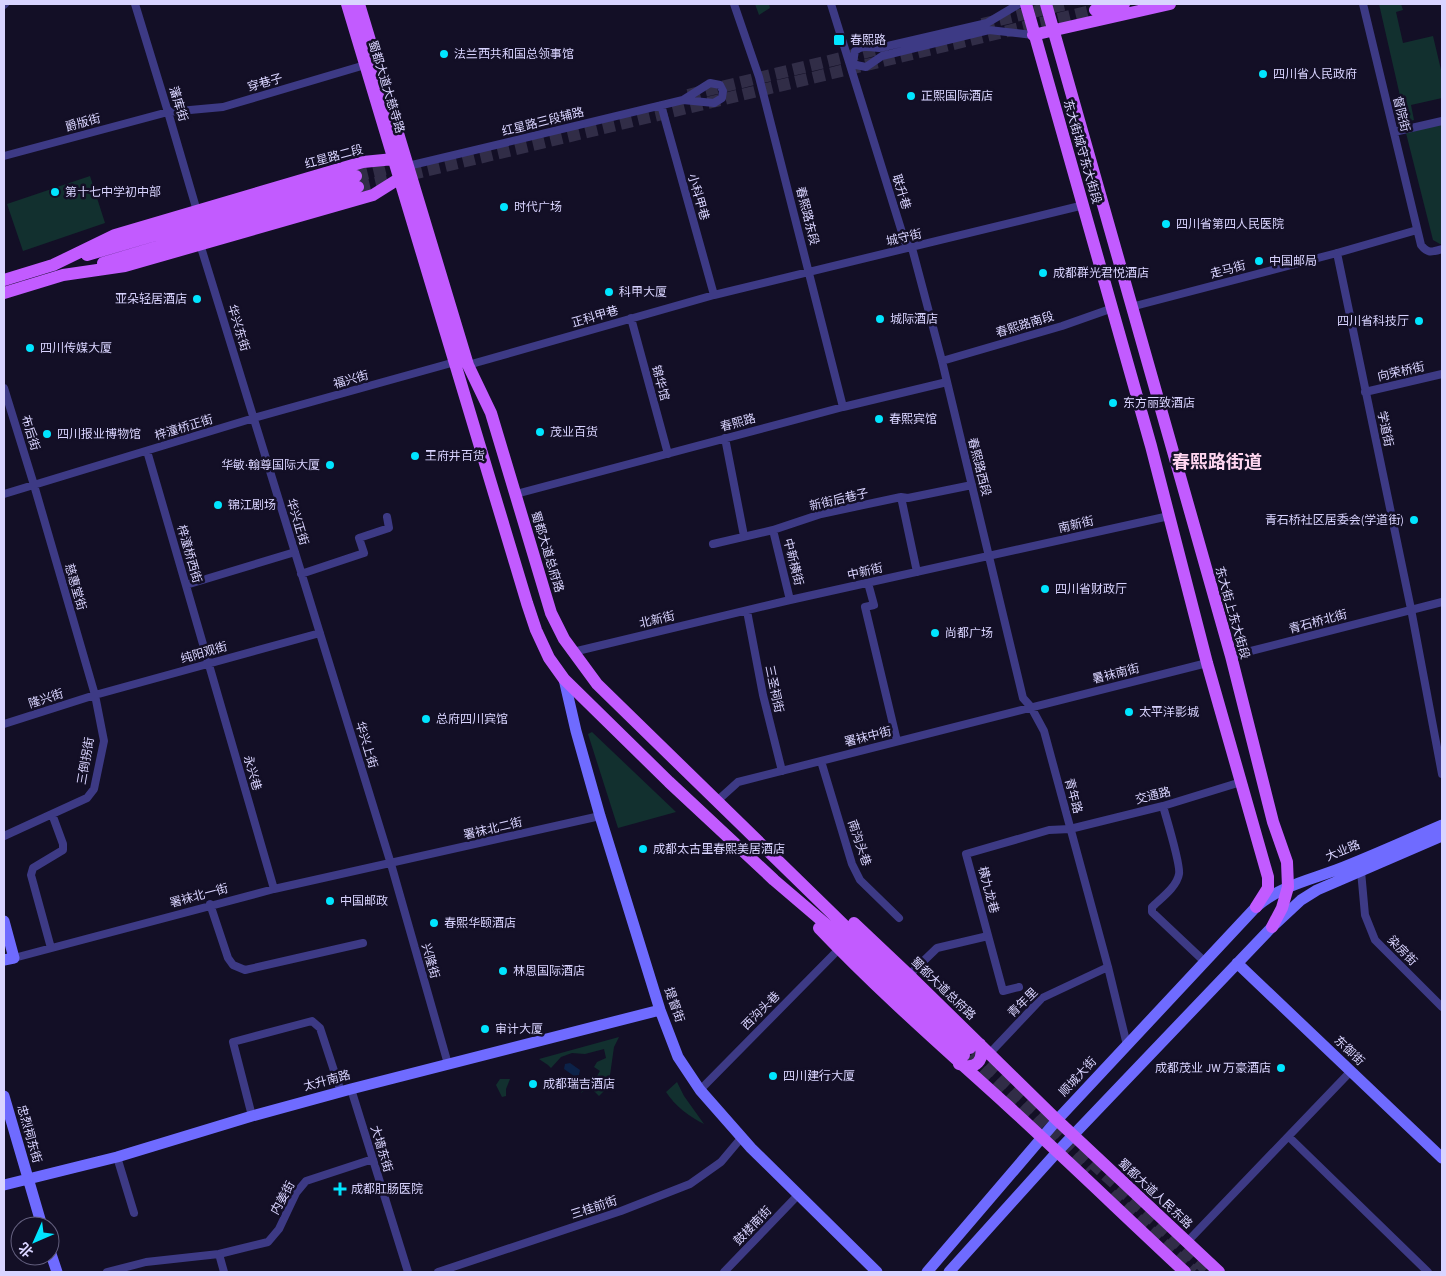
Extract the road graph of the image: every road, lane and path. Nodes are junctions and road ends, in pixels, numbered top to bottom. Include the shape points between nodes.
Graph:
1 (134, 4) edge
2 (347, 4) edge
3 (359, 4) edge
4 (734, 4) edge
5 (831, 4) edge
6 (1019, 4) edge
7 (1026, 4) edge
8 (1046, 4) edge
9 (1124, 4) edge
10 (1170, 4) edge
11 (1363, 4) edge
12 (1095, 10) tunnel mouth
13 (1053, 32) junction
14 (1033, 35) junction
15 (365, 65) junction
16 (683, 100) junction
17 (661, 105) junction
18 (168, 112) junction
19 (1442, 121) edge
20 (1394, 132) junction
21 (4, 156) edge
22 (394, 159) junction
23 (408, 166) junction
24 (400, 178) junction
25 (1084, 205) junction
26 (197, 211) junction
27 (1418, 230) junction
28 (200, 244) junction
29 (912, 248) junction
30 (1442, 249) edge
31 (1337, 253) junction
32 (53, 265) junction
33 (810, 272) junction
34 (63, 275) junction
35 (4, 280) edge
36 (729, 291) joint
37 (4, 293) edge
38 (714, 295) junction
39 (1131, 307) junction
40 (1113, 308) junction
41 (631, 318) junction
42 (942, 361) junction
43 (455, 362) junction
44 (468, 365) junction
45 (1442, 374) edge
46 (947, 382) junction
47 (4, 388) edge
48 (1365, 392) junction
49 (843, 406) junction
50 (254, 418) junction
51 (726, 438) junction
52 (147, 451) junction
53 (668, 454) junction
54 (34, 485) junction
55 (972, 485) junction
56 (4, 494) edge
57 (516, 494) junction
58 (901, 497) junction
59 (1169, 516) junction
60 (387, 517) dead end
61 (773, 530) junction
62 (744, 536) junction
63 (712, 544) dead end
64 (295, 552) junction
65 (988, 556) junction
66 (917, 572) junction
67 (301, 574) junction
68 (868, 583) junction
69 (186, 585) junction
70 (790, 600) junction
71 (1442, 602) edge
72 (1411, 609) junction
73 (747, 610) junction
74 (320, 633) junction
75 (573, 652) junction
76 (1231, 656) junction
77 (1207, 663) junction
78 (209, 664) junction
79 (564, 679) junction
80 (95, 695) junction
81 (1031, 707) junction
82 (4, 724) edge
83 (897, 741) junction
84 (821, 761) junction
85 (782, 771) junction
86 (1442, 774) edge
87 (1241, 782) junction
88 (717, 801) junction
89 (1163, 806) junction
90 (52, 814) junction
91 (600, 816) junction
92 (1273, 822) junction
93 (1442, 825) edge
94 (1254, 828) junction
95 (1070, 829) junction
96 (4, 836) edge
97 (1442, 836) edge
98 (391, 864) junction
99 (788, 869) junction
100 (1360, 871) junction
101 (774, 880) junction
102 (1288, 887) junction
103 (274, 889) junction
104 (210, 904) junction
105 (1256, 907) junction
106 (900, 918) dead end
107 (4, 921) edge
108 (1272, 927) junction
109 (988, 936) junction
110 (363, 943) dead end
111 (51, 948) junction
112 (839, 949) junction
113 (9, 959) edge
114 (1205, 962) junction
115 (1237, 963) junction
116 (1108, 967) junction
117 (909, 975) junction
118 (1019, 987) dead end
119 (1442, 1007) edge
120 (660, 1010) junction
121 (1127, 1045) junction
122 (968, 1053) junction
123 (989, 1054) junction
124 (448, 1064) junction
125 (1351, 1072) junction
126 (700, 1090) junction
127 (346, 1091) junction
128 (4, 1096) edge
129 (252, 1116) junction
130 (1057, 1120) junction
131 (1073, 1135) junction
132 (742, 1137) junction
133 (1289, 1137) junction
134 (1042, 1138) junction
135 (1058, 1151) junction
136 (117, 1157) junction
137 (373, 1158) junction
138 (1442, 1158) edge
139 (27, 1178) junction
140 (4, 1185) edge
141 (799, 1194) junction
142 (134, 1213) dead end
143 (39, 1216) edge
144 (1187, 1242) junction
145 (219, 1254) junction
146 (107, 1272) edge
147 (224, 1272) edge
148 (408, 1272) edge
149 (438, 1272) edge
150 (724, 1272) edge
151 (877, 1272) edge
152 (927, 1272) edge
153 (949, 1272) edge
154 (1185, 1272) edge
155 (1219, 1272) edge
156 (1428, 1272) edge

1 - 18 street, 藩库街
2 - 15 main road, 蜀都大道大慈寺路
3 - 23 main road, 蜀都大道大慈寺路
4 - 33 street, 春熙路东段 via 759,77
5 - 29 street, 联升巷 via 905,242
6 - 14 street via 987,23 879,48 862,47 855,51 853,62 866,67 882,56 989,30
7 - 14 main road, 东大街城守东大街段
8 - 13 main road, 东大街城守东大街段
9 - 12 main road
10 - 13 main road
11 - 20 street, 督院街
13 - 14 main road
13 - 39 main road, 东大街城守东大街段
14 - 25 main road, 东大街城守东大街段
15 - 18 street, 穿巷子 via 223,107
15 - 22 main road, 蜀都大道大慈寺路
16 - 16 street, 红星路三段辅路 via 714,103 720,100 723,91 720,85 710,83
16 - 17 street, 红星路三段辅路
17 - 23 street, 红星路三段辅路
17 - 38 street, 小科甲巷
18 - 21 street, 爵版街
18 - 26 street, 藩库街
19 - 20 street
20 - 27 street, 督院街
22 - 23 main road
22 - 24 main road, 蜀都大道大慈寺路
22 - 26 main road, 红星路二段 via 362,162
23 - 24 main road
23 - 44 main road, 蜀都大道总府路
24 - 28 main road via 373,195
24 - 43 main road, 蜀都大道总府路
25 - 29 street, 城守街
25 - 40 main road, 东大街城守东大街段
26 - 32 main road, 红星路二段 via 115,235
27 - 30 street, 督院街 via 1421,245 1426,251
27 - 31 street, 走马街
28 - 34 main road via 125,266
28 - 50 street, 华兴东街
29 - 33 street, 城守街
29 - 42 street, 联升巷
31 - 39 street, 走马街
31 - 48 street, 学道街
32 - 34 main road via 357,181
32 - 35 main road, 红星路二段
33 - 36 street, 城守街
33 - 49 street, 春熙路东段
34 - 37 main road
36 - 38 street, 正科甲巷
38 - 41 street, 正科甲巷
39 - 76 main road, 东大街上东大街段
40 - 42 street, 春熙路南段
40 - 59 main road
41 - 44 street, 正科甲巷
41 - 53 street, 锦华馆
42 - 46 street
43 - 50 street, 福兴街
43 - 79 main road, 蜀都大道总府路 via 536,630 549,658
44 - 57 main road, 蜀都大道总府路 via 490,413
45 - 48 street, 向荣桥街
46 - 49 street, 春熙路
46 - 55 street, 春熙路西段
47 - 54 street, 布后街
48 - 72 street, 学道街
49 - 51 street, 春熙路
50 - 52 street, 梓潼桥正街
50 - 64 street, 华兴正街
51 - 53 street, 春熙路
51 - 62 street
52 - 54 street, 梓潼桥正街
52 - 69 street, 梓潼桥西街
53 - 57 street, 春熙路
54 - 56 street, 梓潼桥正街
54 - 80 street, 慈惠堂街
55 - 58 street, 新街后巷子
55 - 65 street, 春熙路西段
57 - 75 main road, 蜀都大道总府路 via 551,614
58 - 61 street, 新街后巷子 via 821,514
58 - 66 street
59 - 65 street, 南新街
59 - 77 main road
60 - 67 street via 389,528 360,538 364,553
61 - 62 street, 新街后巷子
61 - 70 street, 中新横街
62 - 63 street, 新街后巷子
64 - 67 street, 华兴正街
64 - 69 street
65 - 66 street, 中新街
65 - 81 street, 青年路 via 1023,698
66 - 68 street, 中新街
67 - 74 street, 华兴正街
68 - 70 street, 中新街
68 - 83 street via 874,605 865,607
69 - 78 street, 梓潼桥西街
70 - 73 street, 中新街
71 - 72 street, 青石桥北街
72 - 76 street, 青石桥北街
72 - 86 street, 学道街
73 - 75 street, 北新街
73 - 85 street, 三圣祠街
74 - 78 street, 纯阳观街
74 - 98 street, 华兴上街
75 - 88 main road, 蜀都大道总府路 via 596,684
76 - 92 main road, 东大街上东大街段
77 - 81 street, 暑袜南街
77 - 87 main road
78 - 80 street, 纯阳观街
78 - 103 street, 永兴巷
79 - 91 main road, 提督街
79 - 101 main road, 蜀都大道总府路
80 - 82 street, 隆兴街
80 - 90 street, 三倒拐街 via 104,740 94,789 87,798
81 - 83 street, 署袜中街
81 - 95 street, 青年路 via 1044,731
83 - 84 street, 署袜中街
84 - 85 street, 署袜中街
84 - 106 street, 南沟头巷 via 852,864 860,880
85 - 88 street, 署袜中街 via 738,782
87 - 89 street, 交通路
87 - 94 main road
88 - 99 main road, 蜀都大道总府路
89 - 95 street, 交通路
89 - 114 street via 1180,874 1175,884 1152,907 1152,912
90 - 96 street, 三倒拐街
90 - 111 street via 63,850 33,868 31,875
91 - 98 street, 署袜北二街
91 - 120 main road, 提督街
92 - 94 main road via 1268,831 1261,833
92 - 102 main road, 东大街上东大街段 via 1287,862
93 - 102 main road, 大业路
94 - 105 main road via 1268,877 1268,888
95 - 109 street, 横九龙巷 via 1049,830 966,854
95 - 116 street, 青年路
97 - 100 main road, 大业路
98 - 103 street, 署袜北一街
98 - 124 street, 兴隆街
99 - 117 main road, 蜀都大道总府路 via 856,925
99 - 122 main road, 蜀都大道总府路
100 - 108 main road, 大业路 via 1301,900
100 - 119 street, 染房街 via 1365,915 1375,940
101 - 112 main road, 蜀都大道总府路
101 - 122 main road, 蜀都大道总府路
102 - 105 main road, 大业路
102 - 108 main road, 东大街上东大街段
103 - 104 street, 署袜北一街
104 - 110 street via 228,958 245,970
104 - 111 street, 署袜北一街
105 - 114 main road, 顺城大街
107 - 113 main road
108 - 115 main road
109 - 117 street via 937,948
109 - 118 street, 横九龙巷 via 1003,992
111 - 113 street, 署袜北一街
112 - 122 main road, 蜀都大道总府路
112 - 126 street, 西沟头巷
114 - 121 main road, 顺城大街
115 - 125 main road, 东御街
115 - 131 main road
116 - 121 street, 青年路
116 - 123 street, 青年里 via 1042,998
117 - 122 main road, 蜀都大道总府路
120 - 124 main road, 太升南路
120 - 126 main road, 提督街 via 678,1056
121 - 130 main road, 顺城大街
122 - 123 main road, 蜀都大道总府路
122 - 134 main road, 蜀都大道总府路
123 - 130 main road, 蜀都大道总府路
124 - 127 main road, 太升南路
125 - 133 street
125 - 138 main road, 东御街
126 - 132 main road, 提督街
127 - 129 main road, 太升南路
127 - 129 street, 大墙东街 via 320,1028 312,1020 233,1042
127 - 137 street, 大墙东街
128 - 139 main road, 忠烈祠东街
129 - 136 main road, 太升南路
130 - 131 main road, 蜀都大道总府路
130 - 134 main road, 顺城大街
131 - 135 main road
131 - 144 main road, 蜀都大道人民东路
132 - 141 main road, 提督街
132 - 149 street, 三桂前街 via 721,1162 690,1184 621,1211
133 - 144 street
133 - 156 street
134 - 135 main road
134 - 152 main road, 顺城大街
135 - 153 main road
135 - 154 main road
136 - 139 main road, 太升南路
136 - 142 street
137 - 145 street, 内姜街 via 306,1180 279,1229 268,1242
137 - 148 street, 大墙东街
139 - 140 main road, 太升南路
139 - 143 main road, 忠烈祠东街
141 - 150 street, 鼓楼南街
141 - 151 main road, 提督街
144 - 155 main road, 蜀都大道人民东路
145 - 146 street, 内姜街 via 146,1262
145 - 147 street

